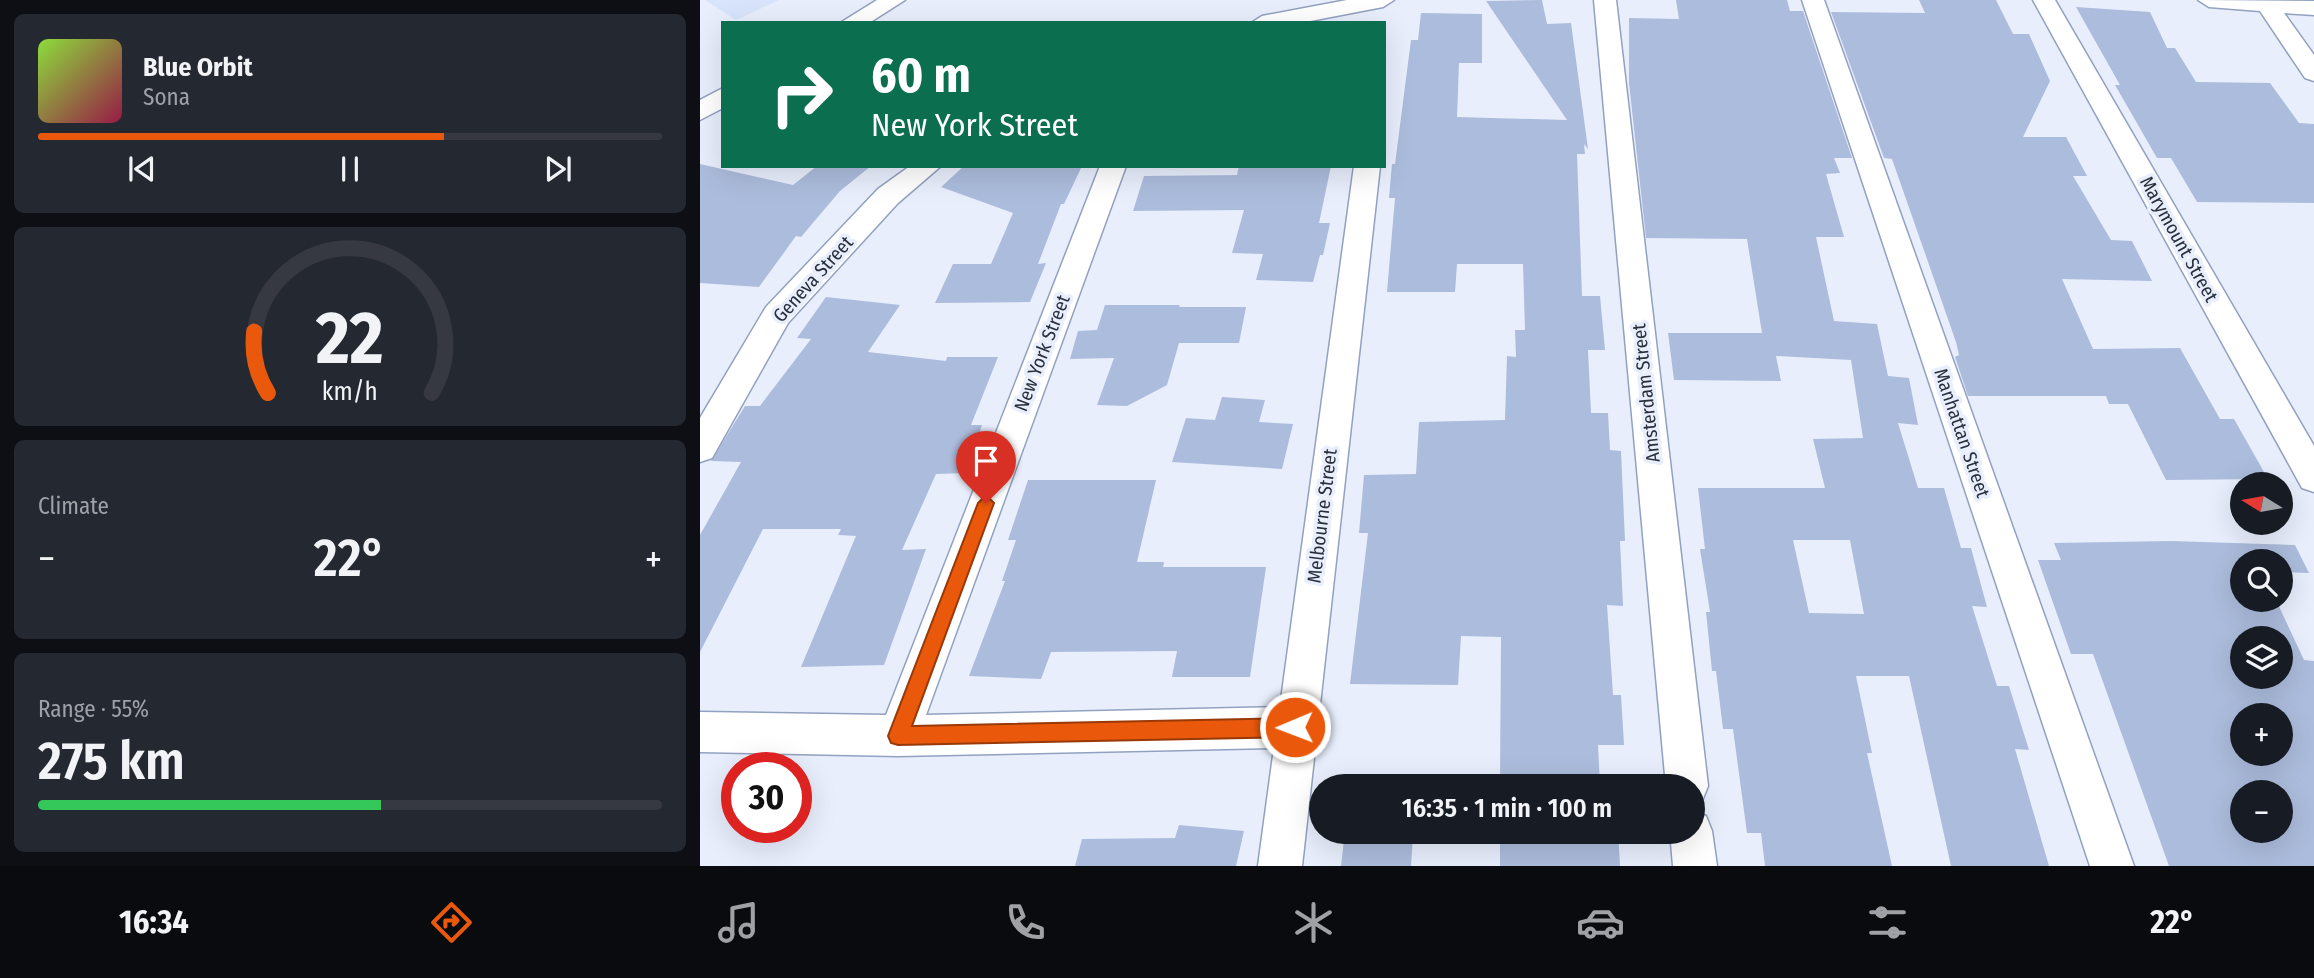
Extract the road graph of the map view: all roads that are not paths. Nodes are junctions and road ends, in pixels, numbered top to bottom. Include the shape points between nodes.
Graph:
1 (894, 0) edge
2 (1605, 0) edge
3 (1813, 0) edge
4 (2044, 0) edge
5 (2209, 0) edge
6 (2267, 4) junction
7 (1385, 6) edge
8 (2314, 8) edge
9 (855, 21) edge
10 (1276, 21) edge
11 (2314, 73) edge
12 (721, 97) edge
13 (700, 112) edge
14 (925, 168) edge
15 (1112, 168) edge
16 (1367, 168) edge
17 (700, 448) edge
18 (2314, 477) edge
19 (1295, 727) junction
20 (700, 732) edge
21 (898, 736) junction
22 (1686, 774) edge
23 (1692, 844) edge
24 (1280, 866) edge
25 (1695, 866) edge
26 (2112, 866) edge

1 - 9 street
2 - 22 street, Amsterdam Street
3 - 26 street, Manhattan Street
4 - 18 street, Marymount Street
5 - 6 street
6 - 8 street
6 - 11 street
7 - 10 street
12 - 13 street
14 - 17 street, Geneva Street via 888,196 777,315
15 - 21 street, New York Street
16 - 19 street, Melbourne Street
19 - 21 street
19 - 24 street, Melbourne Street
20 - 21 street
23 - 25 street

